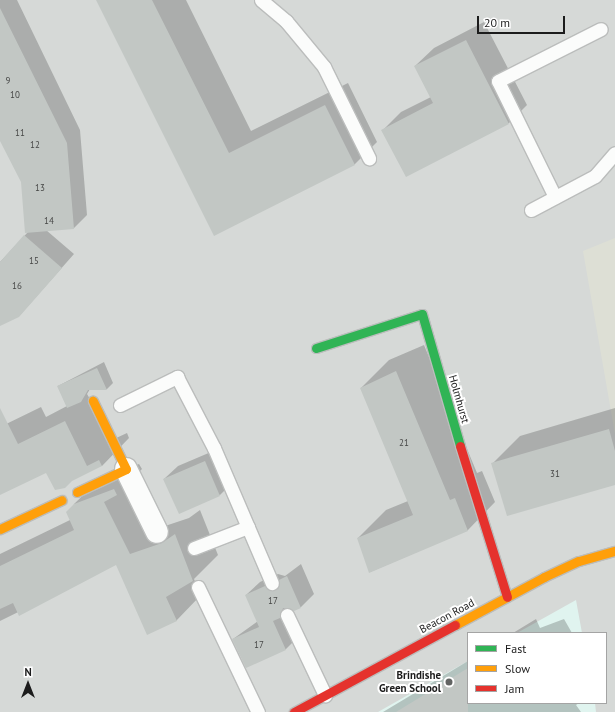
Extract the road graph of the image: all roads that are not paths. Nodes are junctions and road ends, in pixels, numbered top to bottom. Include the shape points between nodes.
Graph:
1 (261, 0) edge
2 (601, 29) dead end
3 (615, 153) edge
4 (369, 158) dead end
5 (555, 197) junction
6 (531, 210) dead end
7 (316, 348) dead end
8 (93, 401) dead end
9 (120, 405) dead end
10 (126, 469) junction
11 (77, 492) dead end
12 (62, 500) dead end
13 (248, 527) junction
14 (0, 529) edge
15 (157, 532) dead end
16 (194, 548) dead end
17 (615, 552) edge
18 (272, 583) dead end
19 (198, 587) dead end
20 (507, 597) junction
21 (287, 615) dead end
22 (325, 695) junction
23 (258, 712) edge
24 (294, 712) edge

1 - 4 lane via 286,21 324,67
2 - 5 lane via 498,81
3 - 5 lane via 595,176
5 - 6 lane
7 - 20 street, Holmhurst via 422,314 492,558
8 - 10 street
9 - 13 lane via 177,377 214,448
10 - 11 street
10 - 15 street
12 - 14 street
13 - 16 lane
13 - 18 lane
17 - 20 street, Beacon Road via 579,561
19 - 23 lane
20 - 22 street, Beacon Road
21 - 22 lane
22 - 24 street, Beacon Road

